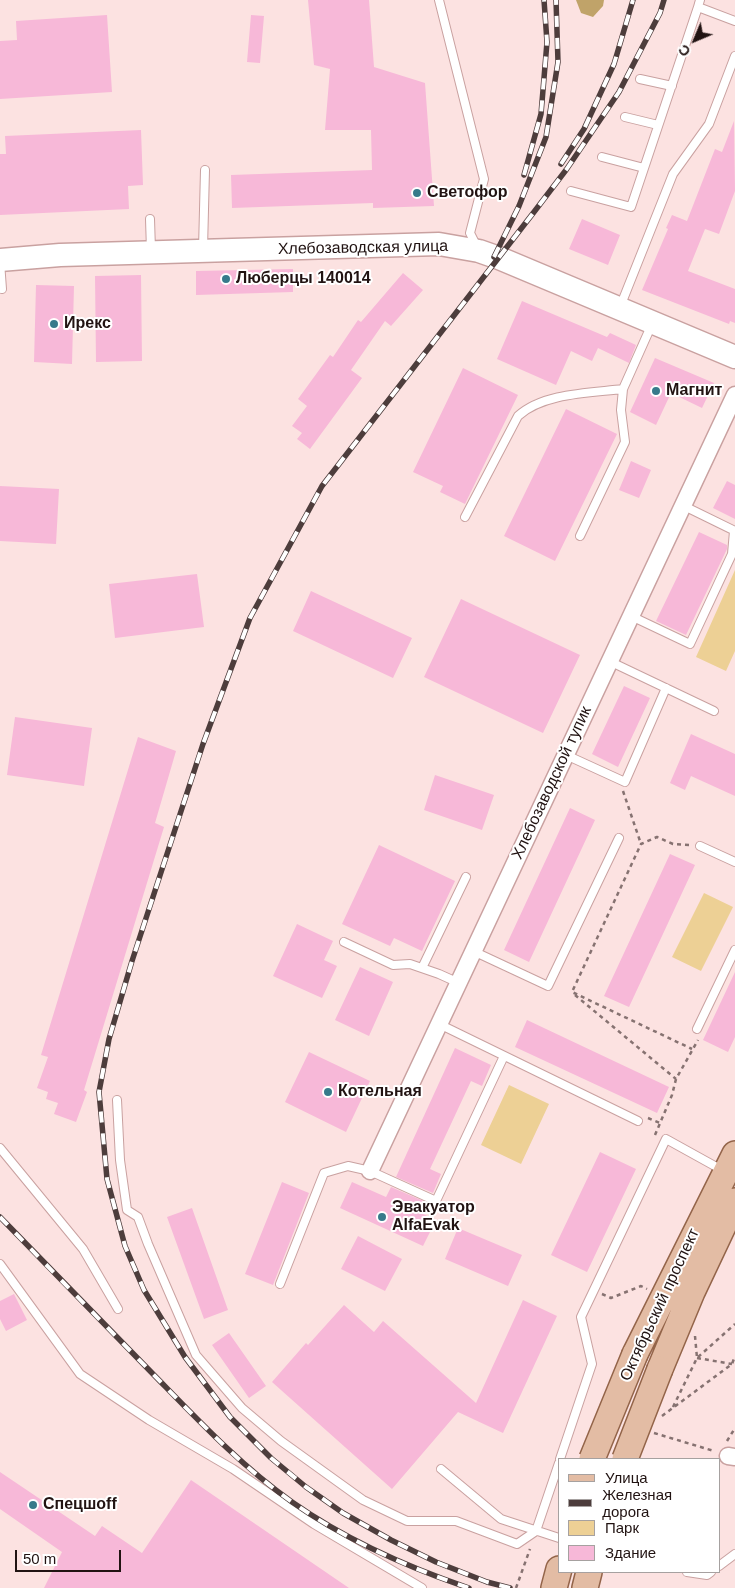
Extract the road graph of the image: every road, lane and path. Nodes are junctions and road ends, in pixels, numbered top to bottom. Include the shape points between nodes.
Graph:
1 (439, 0) edge
2 (699, 3) edge
3 (735, 21) edge
4 (735, 56) edge
5 (640, 79) dead end
6 (672, 86) junction
7 (625, 117) dead end
8 (658, 125) junction
9 (602, 157) dead end
10 (644, 168) junction
11 (205, 170) dead end
12 (571, 191) dead end
13 (150, 218) dead end
14 (203, 251) junction
15 (479, 251) junction
16 (151, 252) junction
17 (0, 260) edge
18 (2, 290) dead end
19 (619, 308) junction
20 (652, 322) junction
21 (735, 357) edge
22 (623, 389) junction
23 (735, 396) edge
24 (684, 506) junction
25 (465, 517) dead end
26 (735, 531) edge
27 (580, 536) dead end
28 (733, 555) edge
29 (631, 616) junction
30 (610, 662) junction
31 (666, 688) junction
32 (714, 711) dead end
33 (566, 755) junction
34 (619, 779) junction
35 (619, 838) dead end
36 (641, 844) junction
37 (700, 846) joint
38 (735, 862) edge
39 (466, 877) dead end
40 (344, 942) dead end
41 (735, 950) edge
42 (473, 951) junction
43 (422, 968) junction
44 (459, 982) junction
45 (572, 992) junction
46 (439, 1024) junction
47 (697, 1029) dead end
48 (692, 1050) dead end
49 (504, 1056) junction
50 (676, 1079) dead end
51 (117, 1100) dead end
52 (638, 1121) dead end
53 (0, 1148) edge
54 (730, 1163) edge
55 (370, 1171) junction
56 (735, 1201) edge
57 (0, 1264) edge
58 (280, 1284) dead end
59 (651, 1291) dead end
60 (611, 1298) dead end
61 (118, 1310) dead end
62 (735, 1324) edge
63 (695, 1331) dead end
64 (735, 1356) edge
65 (697, 1358) junction
66 (732, 1364) junction
67 (673, 1408) junction
68 (659, 1419) dead end
69 (656, 1426) dead end
70 (560, 1458) edge
71 (592, 1458) edge
72 (625, 1458) edge
73 (729, 1458) edge
74 (558, 1466) edge
75 (441, 1469) dead end
76 (536, 1531) junction
77 (558, 1538) edge
78 (735, 1554) edge
79 (720, 1565) edge
80 (558, 1573) edge
81 (589, 1573) edge
82 (694, 1573) edge
83 (710, 1573) edge
84 (422, 1588) edge
85 (516, 1588) edge
86 (554, 1588) edge
87 (585, 1588) edge

1 - 15 lane via 484,179 470,233
2 - 3 lane
2 - 6 lane
4 - 19 lane via 709,124 673,174
5 - 6 lane
6 - 8 lane
7 - 8 lane
8 - 10 lane
9 - 10 lane
10 - 12 lane via 631,207
11 - 14 lane
13 - 16 lane
14 - 15 main road, Хлебозаводская улица via 364,251 439,244
14 - 16 main road, Хлебозаводская улица
15 - 19 main road, Хлебозаводская улица
16 - 17 main road, Хлебозаводская улица
17 - 18 lane
19 - 20 main road, Хлебозаводская улица
20 - 21 main road, Хлебозаводская улица
20 - 22 lane
22 - 25 lane via 551,398 525,410 518,416
22 - 27 lane via 621,410 625,442
23 - 24 street, Хлебозаводской тупик via 728,422
24 - 26 lane
24 - 29 street, Хлебозаводской тупик
26 - 28 lane
28 - 29 lane via 690,644
29 - 30 street, Хлебозаводской тупик
30 - 31 lane
30 - 33 street, Хлебозаводской тупик
31 - 32 lane
31 - 34 lane via 625,782
33 - 34 lane
33 - 42 street, Хлебозаводской тупик
34 - 36 path
35 - 42 lane via 548,986
36 - 37 path via 657,837 673,844
36 - 45 path
37 - 38 lane
39 - 43 lane
40 - 43 lane via 393,965 410,964
41 - 47 lane
42 - 44 street, Хлебозаводской тупик
43 - 44 lane
44 - 46 street, Хлебозаводской тупик
45 - 48 path
45 - 50 path
46 - 49 lane
46 - 55 street, Хлебозаводской тупик
49 - 52 lane
49 - 55 lane via 436,1202
51 - 76 lane via 127,1210 138,1217 196,1355 242,1408 281,1441 363,1500 407,1521 456,1520 517,1544
53 - 61 lane via 84,1249
54 - 70 lane via 666,1138 581,1317 592,1364
54 - 71 main road, Октябрьский проспект, bridge via 635,1354
55 - 58 lane via 348,1166 324,1174
56 - 72 main road, Октябрьский проспект, bridge via 692,1292
57 - 84 lane via 80,1374 149,1420 233,1469 314,1524
59 - 60 path via 641,1286
62 - 65 path
63 - 65 path
64 - 66 path
65 - 66 path
65 - 67 path
66 - 67 path
67 - 68 path
69 - 73 path via 653,1433
74 - 76 lane
75 - 76 lane via 501,1519
76 - 77 lane
76 - 85 path
78 - 79 lane
80 - 86 main road
81 - 87 main road
82 - 83 lane

